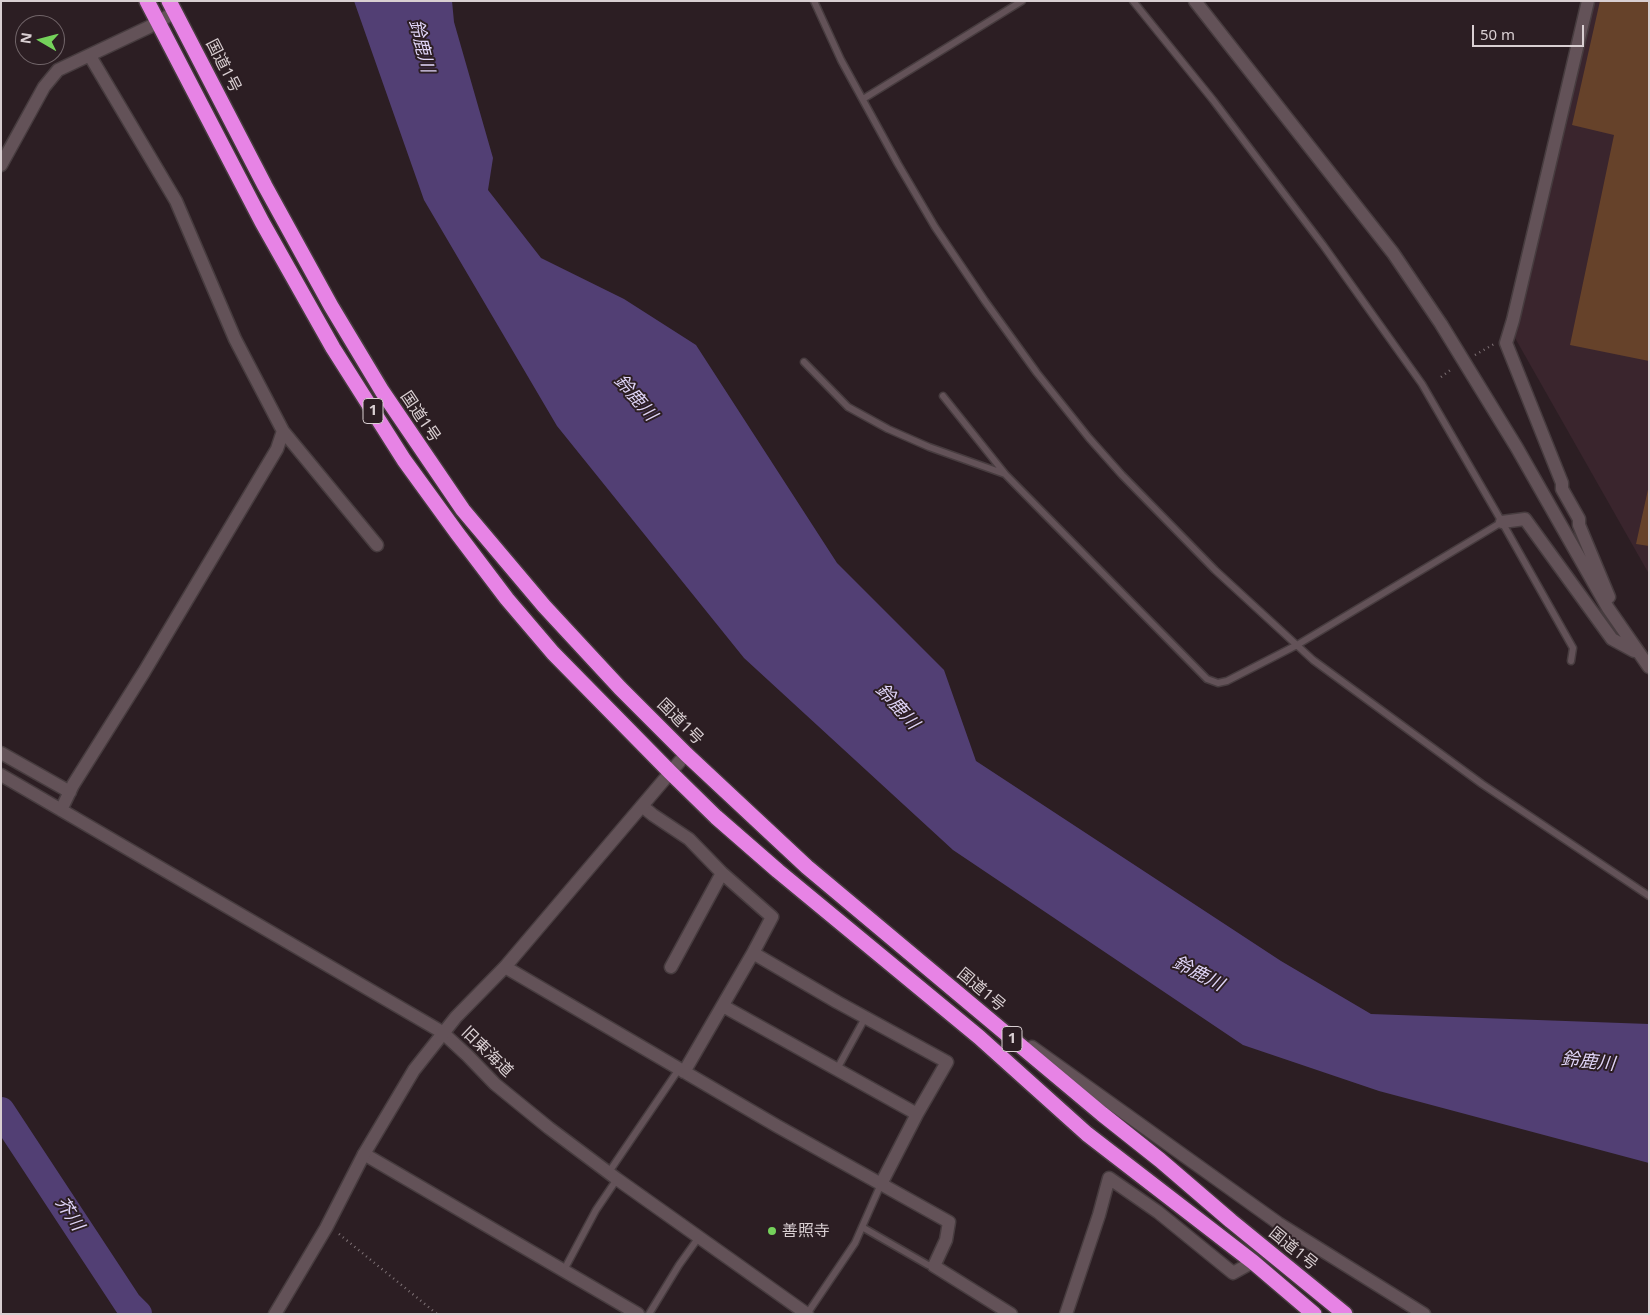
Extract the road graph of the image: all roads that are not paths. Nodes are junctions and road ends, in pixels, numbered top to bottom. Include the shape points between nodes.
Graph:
1 (147, 1) edge
2 (814, 1) edge
3 (1022, 1) edge
4 (1133, 1) edge
5 (1195, 1) edge
6 (1588, 1) edge
7 (172, 7) edge
8 (153, 24) junction
9 (90, 56) junction
10 (863, 99) junction
11 (1, 165) edge
12 (804, 362) dead end
13 (943, 396) dead end
14 (283, 432) junction
15 (1006, 475) junction
16 (1502, 522) junction
17 (377, 545) dead end
18 (1608, 608) junction
19 (1296, 645) junction
20 (1639, 654) junction
21 (1571, 661) dead end
22 (1649, 667) edge
23 (1, 753) edge
24 (686, 754) junction
25 (670, 772) junction
26 (1, 774) edge
27 (70, 792) junction
28 (642, 806) junction
29 (61, 810) junction
30 (722, 873) junction
31 (1649, 896) edge
32 (753, 953) junction
33 (505, 967) junction
34 (670, 967) dead end
35 (723, 1006) junction
36 (978, 1011) junction
37 (865, 1018) junction
38 (438, 1030) junction
39 (837, 1069) junction
40 (682, 1071) junction
41 (917, 1114) junction
42 (364, 1154) junction
43 (613, 1175) junction
44 (881, 1184) junction
45 (862, 1227) junction
46 (699, 1237) junction
47 (1253, 1262) junction
48 (934, 1266) junction
49 (564, 1270) junction
50 (275, 1314) edge
51 (638, 1314) edge
52 (649, 1314) edge
53 (807, 1314) edge
54 (1011, 1314) edge
55 (1066, 1314) edge
56 (1314, 1314) edge
57 (1345, 1314) edge
58 (1424, 1314) edge

1 - 8 highway, 1
2 - 10 lane
3 - 10 lane
4 - 16 lane via 1213,100 1351,283 1422,384
5 - 18 street via 1393,253 1517,448
6 - 18 street via 1506,343 1562,489 1579,519 1612,602
7 - 8 street
7 - 24 highway, 国道1号 / 1 via 331,306 420,448 463,510 544,606
8 - 9 street
8 - 25 highway, 1 via 328,339 404,460 507,599 553,653
9 - 11 street via 58,70 44,88
9 - 14 street via 176,201 235,339
10 - 19 lane via 935,227 984,301 1048,387 1089,438 1159,514
12 - 15 lane via 848,407 929,447
13 - 15 lane
14 - 17 street
14 - 27 street via 272,457
15 - 19 lane via 1207,679 1218,684 1227,681
16 - 19 lane
16 - 20 street via 1525,519 1612,639
16 - 21 lane via 1573,648
18 - 20 street
19 - 31 lane via 1482,784
20 - 22 street
23 - 27 street
24 - 25 street, 旧東海道
24 - 36 highway, 国道1号 / 1 via 807,867
25 - 28 street, 旧東海道
25 - 47 highway, 1 via 778,871 979,1037 1087,1134
26 - 29 street
27 - 29 street
28 - 30 street via 689,839
28 - 33 street, 旧東海道
29 - 38 street
30 - 32 street via 772,917
30 - 34 street
32 - 35 street
32 - 37 street
33 - 38 street, 旧東海道 via 456,1017
33 - 40 street
35 - 39 street
35 - 40 street
36 - 57 highway, 国道1号 / 1
36 - 58 street via 1278,1223
37 - 39 lane
37 - 41 street via 947,1062
38 - 42 street
38 - 43 street, 旧東海道 via 495,1084
39 - 41 street
40 - 43 lane
40 - 44 street
41 - 44 street
42 - 49 street
42 - 50 street via 326,1228
43 - 46 street, 旧東海道
43 - 49 lane
44 - 45 lane
44 - 48 street via 949,1222 946,1240
45 - 48 lane
45 - 53 lane via 855,1243
46 - 52 lane
46 - 53 street, 旧東海道
47 - 55 street via 1233,1273 1158,1212 1109,1178
47 - 56 highway, 1
48 - 54 street
49 - 51 street

